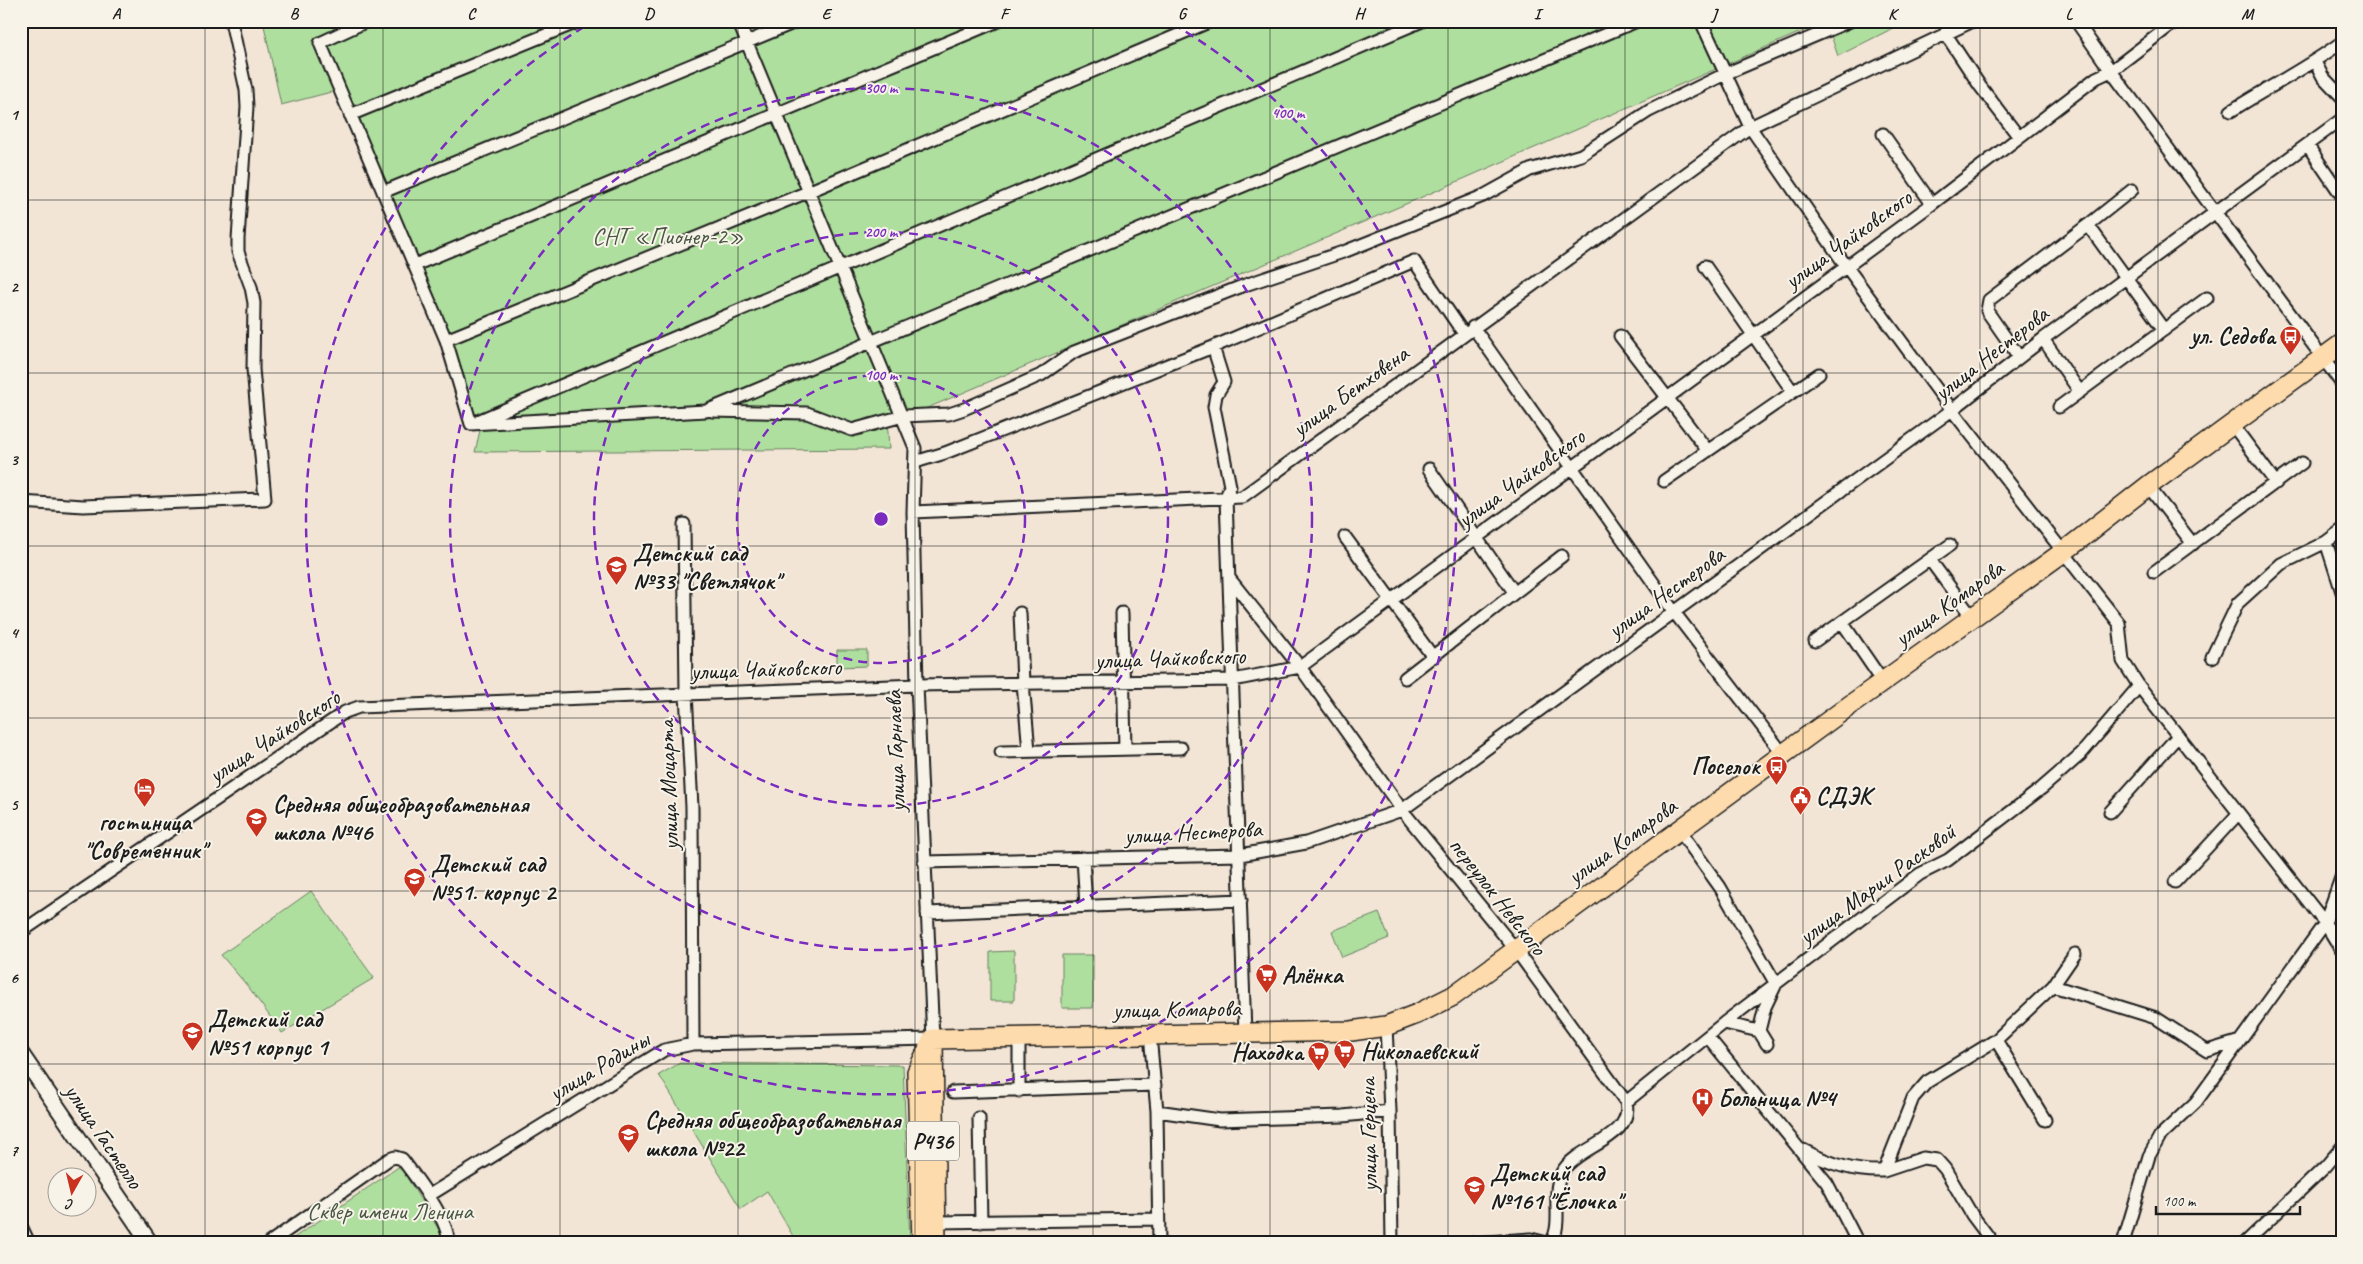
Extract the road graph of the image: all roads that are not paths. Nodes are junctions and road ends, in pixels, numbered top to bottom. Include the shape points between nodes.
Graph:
1 (232, 21) edge
2 (367, 21) edge
3 (580, 21) edge
4 (738, 21) edge
5 (798, 21) edge
6 (998, 21) edge
7 (1211, 21) edge
8 (1422, 21) edge
9 (1637, 21) edge
10 (1701, 21) edge
11 (1850, 21) edge
12 (1973, 21) edge
13 (2076, 21) edge
14 (2176, 21) edge
15 (1945, 33) junction
16 (2342, 42) edge
17 (747, 43) junction
18 (2315, 62) junction
19 (2110, 71) junction
20 (1725, 74) junction
21 (2342, 97) edge
22 (2231, 111) dead end
23 (350, 114) junction
24 (776, 116) junction
25 (2342, 119) edge
26 (1750, 128) junction
27 (1883, 134) dead end
28 (2019, 137) junction
29 (2308, 146) junction
30 (2132, 190) dead end
31 (810, 191) junction
32 (383, 192) junction
33 (2342, 196) edge
34 (1932, 204) junction
35 (2215, 212) junction
36 (2088, 225) junction
37 (415, 265) junction
38 (1705, 266) dead end
39 (1846, 266) junction
40 (841, 268) junction
41 (2126, 278) junction
42 (2207, 298) dead end
43 (1469, 330) junction
44 (2164, 330) junction
45 (1753, 334) junction
46 (1620, 336) dead end
47 (2043, 339) junction
48 (446, 340) junction
49 (872, 343) junction
50 (2342, 344) edge
51 (1213, 346) junction
52 (2019, 357) junction
53 (2322, 358) junction
54 (1819, 374) dead end
55 (2342, 384) edge
56 (1793, 392) junction
57 (2080, 392) junction
58 (1666, 398) junction
59 (2059, 407) dead end
60 (1952, 410) junction
61 (706, 411) junction
62 (903, 416) junction
63 (471, 424) junction
64 (2232, 424) junction
65 (1708, 451) junction
66 (915, 462) junction
67 (2302, 464) dead end
68 (1572, 468) junction
69 (1429, 470) dead end
70 (1664, 481) dead end
71 (2276, 483) junction
72 (2148, 486) junction
73 (1226, 498) junction
74 (21, 502) edge
75 (913, 512) junction
76 (684, 524) dead end
77 (2342, 530) edge
78 (1345, 537) dead end
79 (1477, 537) junction
80 (2326, 542) junction
81 (2193, 544) junction
82 (1950, 545) dead end
83 (2062, 553) junction
84 (1562, 556) dead end
85 (1930, 560) junction
86 (2154, 572) dead end
87 (1229, 578) junction
88 (1514, 592) junction
89 (2342, 592) edge
90 (1392, 599) junction
91 (1674, 612) junction
92 (1020, 613) dead end
93 (1122, 613) dead end
94 (1972, 617) junction
95 (1842, 622) junction
96 (1814, 641) dead end
97 (1433, 657) junction
98 (2212, 657) dead end
99 (1300, 667) junction
100 (1405, 678) dead end
101 (1233, 680) junction
102 (1123, 682) junction
103 (1883, 682) junction
104 (1022, 683) junction
105 (917, 685) junction
106 (2139, 686) junction
107 (686, 694) junction
108 (2178, 736) junction
109 (1182, 748) dead end
110 (1125, 749) junction
111 (1029, 751) junction
112 (1001, 752) dead end
113 (1784, 755) junction
114 (1402, 810) junction
115 (2110, 812) dead end
116 (2238, 814) junction
117 (1679, 830) junction
118 (1240, 855) junction
119 (1083, 858) junction
120 (924, 862) junction
121 (2342, 876) edge
122 (2175, 882) dead end
123 (1241, 900) junction
124 (1086, 906) junction
125 (927, 913) junction
126 (2325, 922) junction
127 (21, 932) edge
128 (1516, 950) junction
129 (2342, 951) edge
130 (2075, 954) dead end
131 (1776, 984) junction
132 (2053, 986) junction
133 (1724, 1023) junction
134 (1386, 1026) junction
135 (1759, 1031) junction
136 (1246, 1033) junction
137 (1150, 1035) junction
138 (1018, 1037) junction
139 (1708, 1037) junction
140 (933, 1039) junction
141 (1996, 1040) junction
142 (2237, 1042) junction
143 (693, 1044) junction
144 (1767, 1044) dead end
145 (21, 1054) edge
146 (1155, 1085) junction
147 (1019, 1091) junction
148 (953, 1092) dead end
149 (1626, 1102) junction
150 (1157, 1111) junction
151 (1390, 1111) junction
152 (979, 1118) dead end
153 (2045, 1120) dead end
154 (1797, 1147) junction
155 (2342, 1147) edge
156 (1884, 1171) junction
157 (428, 1196) junction
158 (1158, 1219) junction
159 (936, 1222) junction
160 (981, 1222) junction
161 (21, 1226) edge
162 (29, 1243) edge
163 (150, 1243) edge
164 (269, 1243) edge
165 (448, 1243) edge
166 (922, 1243) edge
167 (936, 1243) edge
168 (1159, 1243) edge
169 (1392, 1243) edge
170 (1472, 1243) edge
171 (1547, 1243) edge
172 (1551, 1243) edge
173 (1858, 1243) edge
174 (1993, 1243) edge
175 (2123, 1243) edge
176 (2245, 1243) edge

1 - 74 street via 246,90 238,252 254,303 253,369 265,499 75,506
2 - 23 street via 320,43
3 - 23 street
4 - 17 street, улица Гарнаева
5 - 17 street
6 - 24 street
7 - 31 street
8 - 40 street
9 - 49 street
10 - 20 street
11 - 20 street
12 - 15 street, улица Бетховена
13 - 19 street
14 - 19 street, улица Чайковского
15 - 26 street, улица Бетховена
15 - 28 street
16 - 18 street
17 - 24 street, улица Гарнаева
17 - 32 street
18 - 21 street via 2323,77
18 - 22 street
19 - 28 street, улица Чайковского via 2096,78
19 - 35 street
20 - 26 street
20 - 62 street via 1635,118 1581,155 1530,170 1483,196 1074,352 1041,375 964,409 949,414
23 - 32 street
24 - 31 street, улица Гарнаева
24 - 37 street
25 - 29 street, улица Нестерова
26 - 39 street
26 - 43 street, улица Бетховена
27 - 34 street
28 - 34 street, улица Чайковского
29 - 33 street
29 - 35 street, улица Нестерова
30 - 36 street
31 - 40 street, улица Гарнаева
31 - 48 street
32 - 37 street
34 - 39 street, улица Чайковского
35 - 41 street, улица Нестерова
35 - 53 street
36 - 41 street
36 - 52 street via 1989,300 1987,311
37 - 48 street
38 - 45 street
39 - 45 street, улица Чайковского
39 - 60 street
40 - 49 street, улица Гарнаева
40 - 63 street
41 - 44 street
41 - 47 street, улица Нестерова
42 - 44 street
43 - 51 street via 1414,262
43 - 68 street
43 - 73 street, улица Бетховена via 1242,497
44 - 57 street
45 - 56 street
45 - 58 street, улица Чайковского
46 - 58 street
47 - 52 street, улица Нестерова
47 - 57 street
48 - 63 street
49 - 61 street
49 - 62 street, улица Гарнаева
50 - 53 main road, улица Комарова
51 - 66 street
51 - 73 street via 1224,382 1216,395 1214,407 1230,486
52 - 60 street, улица Нестерова
53 - 55 street
53 - 64 main road, улица Комарова
54 - 56 street
56 - 65 street
57 - 59 street
58 - 65 street
58 - 68 street, улица Чайковского
60 - 83 street
60 - 91 street, улица Нестерова
61 - 62 street via 807,413 852,430
61 - 63 street
62 - 66 street, улица Гарнаева via 915,448
64 - 71 street
64 - 72 main road, улица Комарова
65 - 70 street
66 - 75 street, улица Гарнаева
67 - 71 street
68 - 79 street, улица Чайковского
68 - 91 street
69 - 79 street
71 - 81 street
72 - 81 street
72 - 83 main road, улица Комарова
73 - 75 street, улица Бетховена
73 - 87 street
75 - 105 street, улица Гарнаева
76 - 107 street, улица Моцарта
77 - 80 street
78 - 90 street
79 - 88 street
79 - 90 street, улица Чайковского
80 - 89 street
80 - 98 street via 2281,564 2238,602
81 - 86 street
82 - 85 street
83 - 94 main road, улица Комарова
83 - 106 street via 2119,623 2123,661
84 - 88 street
85 - 94 street
85 - 95 street
87 - 99 street, переулок Невского
87 - 101 street
88 - 97 street
90 - 97 street
90 - 99 street, улица Чайковского
91 - 113 street
91 - 114 street, улица Нестерова
92 - 104 street
93 - 102 street
94 - 103 main road, улица Комарова
95 - 96 street
95 - 103 street
97 - 100 street
99 - 101 street, улица Чайковского
99 - 114 street, переулок Невского
101 - 102 street, улица Чайковского
101 - 118 street
102 - 104 street, улица Чайковского
102 - 110 street
103 - 113 main road, улица Комарова
104 - 105 street, улица Чайковского
104 - 111 street
105 - 107 street, улица Чайковского
105 - 120 street, улица Гарнаева
106 - 108 street
106 - 131 street, улица Марии Расковой via 2081,754 2042,788 1948,860 1920,874
107 - 127 street, улица Чайковского via 359,707 345,712
107 - 143 street, улица Моцарта via 692,807
108 - 115 street
108 - 116 street
109 - 110 street
110 - 111 street
111 - 112 street
113 - 117 main road, улица Комарова
114 - 118 street, улица Нестерова via 1306,843
114 - 128 street, переулок Невского
116 - 122 street
116 - 126 street
117 - 128 main road, улица Комарова
117 - 131 street via 1720,887
118 - 119 street, улица Нестерова
118 - 123 street
119 - 120 street, улица Нестерова
119 - 124 street
120 - 125 street, улица Гарнаева
121 - 126 street
123 - 124 street
123 - 136 street
124 - 125 street
125 - 140 street, улица Гарнаева
126 - 129 street
126 - 142 street
128 - 134 main road, улица Комарова via 1453,996
128 - 149 street, переулок Невского
130 - 132 street
131 - 133 street, улица Марии Расковой
131 - 135 street via 1765,1007
132 - 141 street
132 - 142 street via 2156,1018 2207,1051
133 - 135 street
133 - 139 street, улица Марии Расковой
134 - 136 main road, улица Комарова via 1352,1031
134 - 151 street, улица Герцена
135 - 144 street
136 - 137 main road, улица Комарова
137 - 138 main road, улица Комарова
137 - 146 street
138 - 140 main road, улица Комарова
138 - 147 street
139 - 149 street, улица Марии Расковой
139 - 154 street
140 - 143 street, улица Родины
140 - 159 main road, улица Гарнаева / P436
140 - 166 main road, улица Гарнаева via 917,1072
141 - 153 street
141 - 156 street via 1927,1082 1913,1098
142 - 175 street via 2196,1102 2160,1136 2149,1156
143 - 157 street, улица Родины via 664,1050
145 - 163 street, улица Гастелло
146 - 147 street
146 - 150 street
147 - 148 street
149 - 172 street via 1627,1116 1617,1130 1563,1170 1558,1192 1556,1234
150 - 151 street via 1220,1120 1343,1116
150 - 158 street
151 - 169 street, улица Герцена
152 - 160 street
154 - 156 street via 1841,1167
154 - 173 street via 1827,1183
155 - 176 street
156 - 174 street via 1923,1158 1937,1160
157 - 164 street via 402,1159 395,1157
157 - 165 street via 448,1231
158 - 160 street
158 - 168 street
159 - 160 street
159 - 167 main road, улица Гарнаева / P436
161 - 162 street
170 - 171 street via 1531,1240

